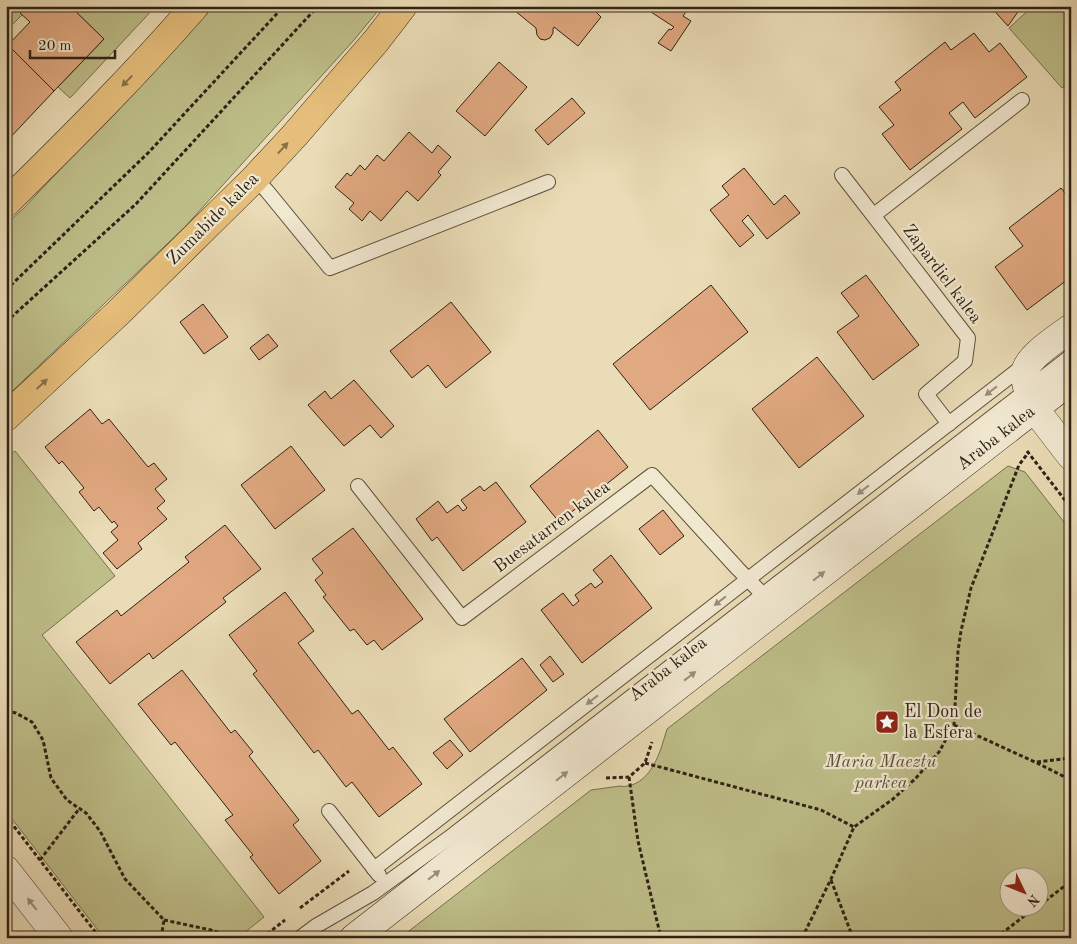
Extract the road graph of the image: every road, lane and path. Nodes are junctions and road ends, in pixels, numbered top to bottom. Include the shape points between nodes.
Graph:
1 (195, 6) edge
2 (284, 6) edge
3 (318, 6) edge
4 (404, 6) edge
5 (1022, 100) dead end
6 (842, 174) dead end
7 (254, 178) junction
8 (548, 182) dead end
9 (6, 203) edge
10 (874, 215) junction
11 (6, 290) edge
12 (6, 322) edge
13 (1071, 328) edge
14 (1071, 356) edge
15 (1030, 361) junction
16 (1071, 380) edge
17 (1031, 399) junction
18 (6, 417) edge
19 (949, 424) junction
20 (1025, 448) dead end
21 (1028, 453) junction
22 (1071, 456) edge
23 (358, 486) dead end
24 (1071, 508) edge
25 (748, 579) junction
26 (770, 602) junction
27 (6, 711) edge
28 (954, 725) junction
29 (653, 740) dead end
30 (1071, 758) edge
31 (1037, 762) junction
32 (645, 763) junction
33 (629, 777) junction
34 (605, 778) dead end
35 (1071, 780) edge
36 (80, 808) junction
37 (329, 811) dead end
38 (6, 816) edge
39 (854, 827) junction
40 (40, 860) junction
41 (374, 869) junction
42 (6, 870) edge
43 (831, 879) junction
44 (1071, 881) edge
45 (396, 891) junction
46 (1050, 897) edge
47 (1025, 916) edge
48 (164, 920) junction
49 (59, 938) edge
50 (100, 938) edge
51 (161, 938) edge
52 (237, 938) edge
53 (300, 938) edge
54 (354, 938) edge
55 (660, 938) edge
56 (802, 938) edge
57 (854, 938) edge
58 (996, 938) edge

1 -> 9 main road via 72,138
2 - 11 path via 149,152
3 - 12 path via 136,204
7 -> 4 main road, Zumabide kalea via 294,136
5 - 10 lane
6 - 10 lane, Zapardiel kalea
7 - 8 lane via 330,268
18 -> 7 main road, Zumabide kalea via 119,312
10 - 19 lane, Zapardiel kalea via 968,338 965,361 926,394
13 - 15 street
14 - 17 lane, Araba kalea
15 - 17 street, Araba kalea via 1025,372
15 -> 19 lane
16 - 17 street, Araba kalea
17 - 22 street
17 - 26 street, Araba kalea
19 -> 25 lane
20 - 21 path
21 - 24 path
21 - 28 path via 1019,465 972,588 958,651
23 - 25 lane, Buesatarren kalea via 462,618 652,474
25 - 26 lane, Buesatarren kalea
25 -> 41 lane
26 - 45 street, Araba kalea
27 - 36 path via 32,722 43,740 51,778 67,800
28 - 31 path
28 - 39 path via 939,752 915,778 893,799
29 - 32 path
30 - 31 path
31 - 35 path
32 - 33 path
32 - 39 path via 821,810
33 - 34 path
33 - 55 path via 638,841
36 - 40 path
36 - 48 path via 100,832 124,879
37 - 41 lane
38 - 40 path
39 - 43 path
40 - 50 path
41 - 45 lane
49 -> 42 street
43 - 56 path
43 - 57 path
44 - 46 path
45 - 53 lane, Araba kalea via 373,894
45 - 54 street, Araba kalea
47 - 58 path
48 - 51 path
48 - 52 path

